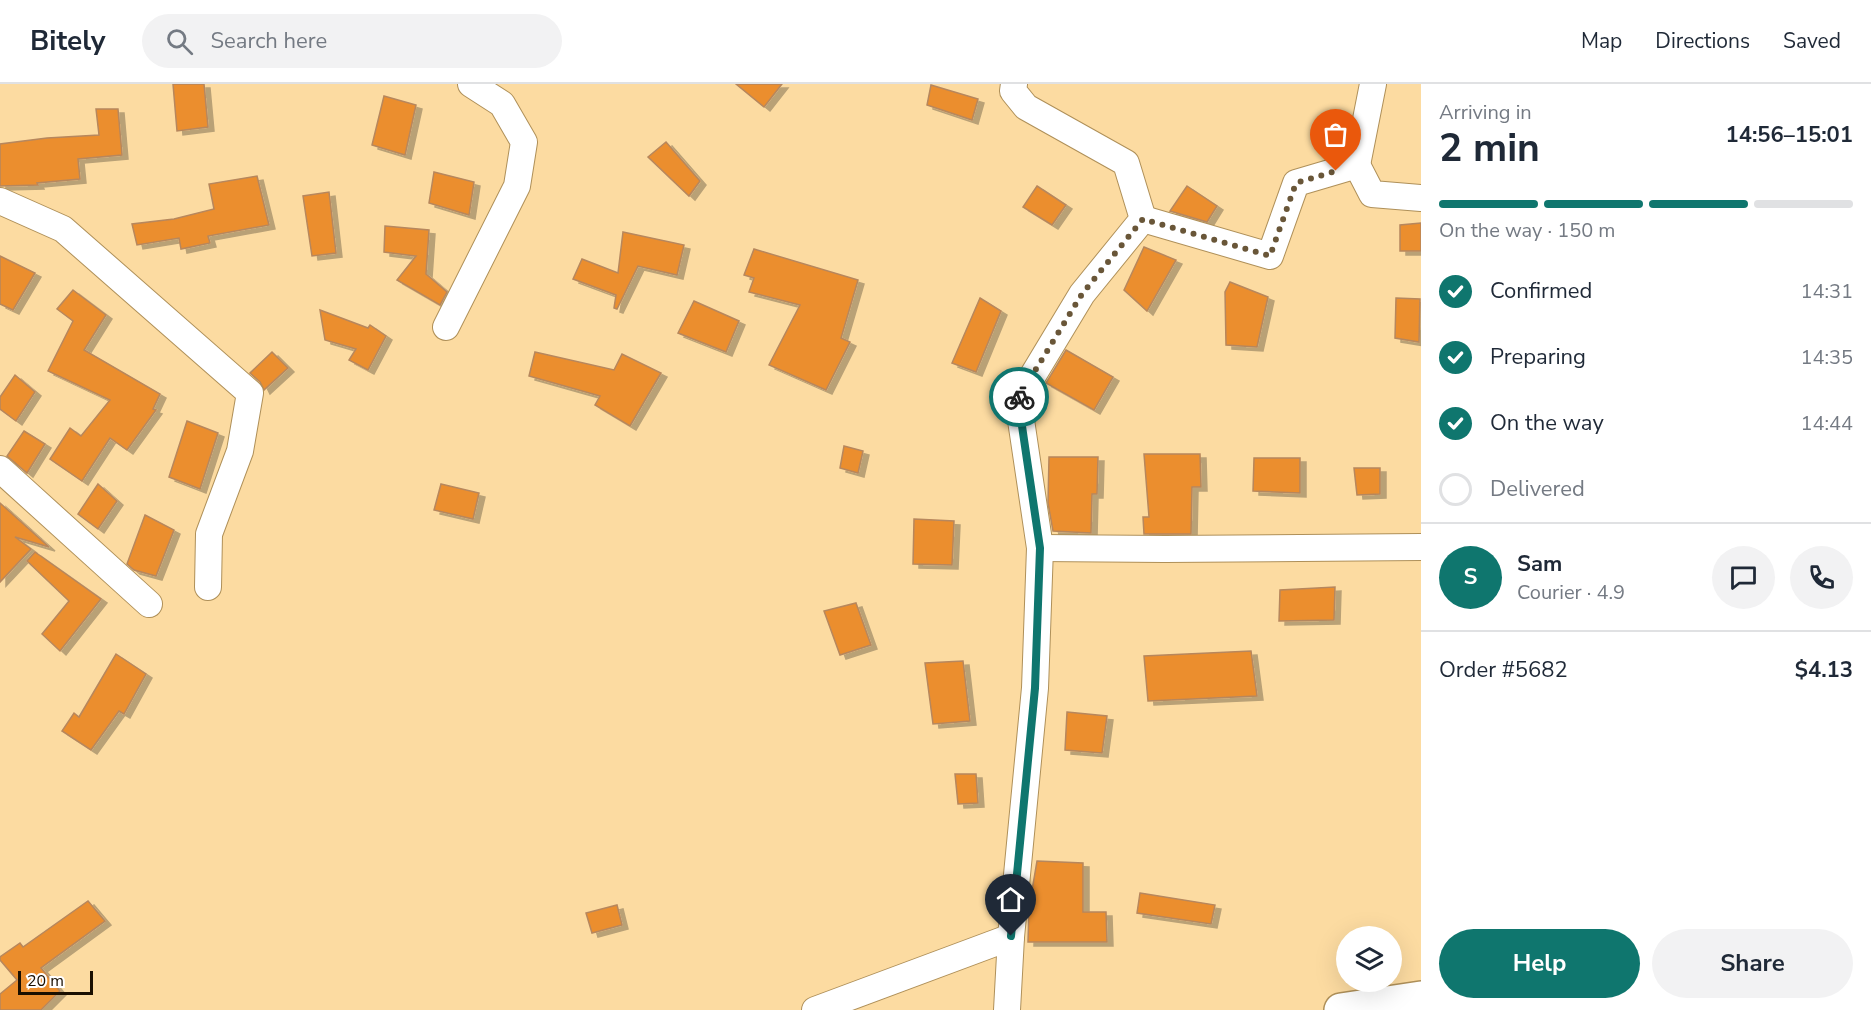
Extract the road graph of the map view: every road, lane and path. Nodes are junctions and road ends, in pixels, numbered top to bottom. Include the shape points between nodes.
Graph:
1 (1014, 84) edge
2 (1373, 84) edge
3 (480, 87) edge
4 (1357, 165) junction
5 (1421, 198) edge
6 (0, 201) edge
7 (1143, 219) junction
8 (446, 327) dead end
9 (0, 469) edge
10 (1421, 547) edge
11 (1040, 548) junction
12 (208, 587) dead end
13 (149, 604) dead end
14 (1011, 936) junction
15 (1421, 998) edge
16 (1007, 1001) edge
17 (815, 1010) edge
18 (1341, 1010) edge

1 - 7 street via 1013,91 1026,107 1126,163
2 - 4 street
3 - 8 street via 502,104 524,142 518,186
4 - 5 street via 1372,194
4 - 7 street via 1296,183 1270,256
6 - 12 street via 63,229 250,393 240,451 209,534
7 - 11 street via 1082,294 1018,399
9 - 13 street
10 - 11 street
11 - 14 street via 1035,688
14 - 16 street
14 - 17 street
15 - 18 highway

